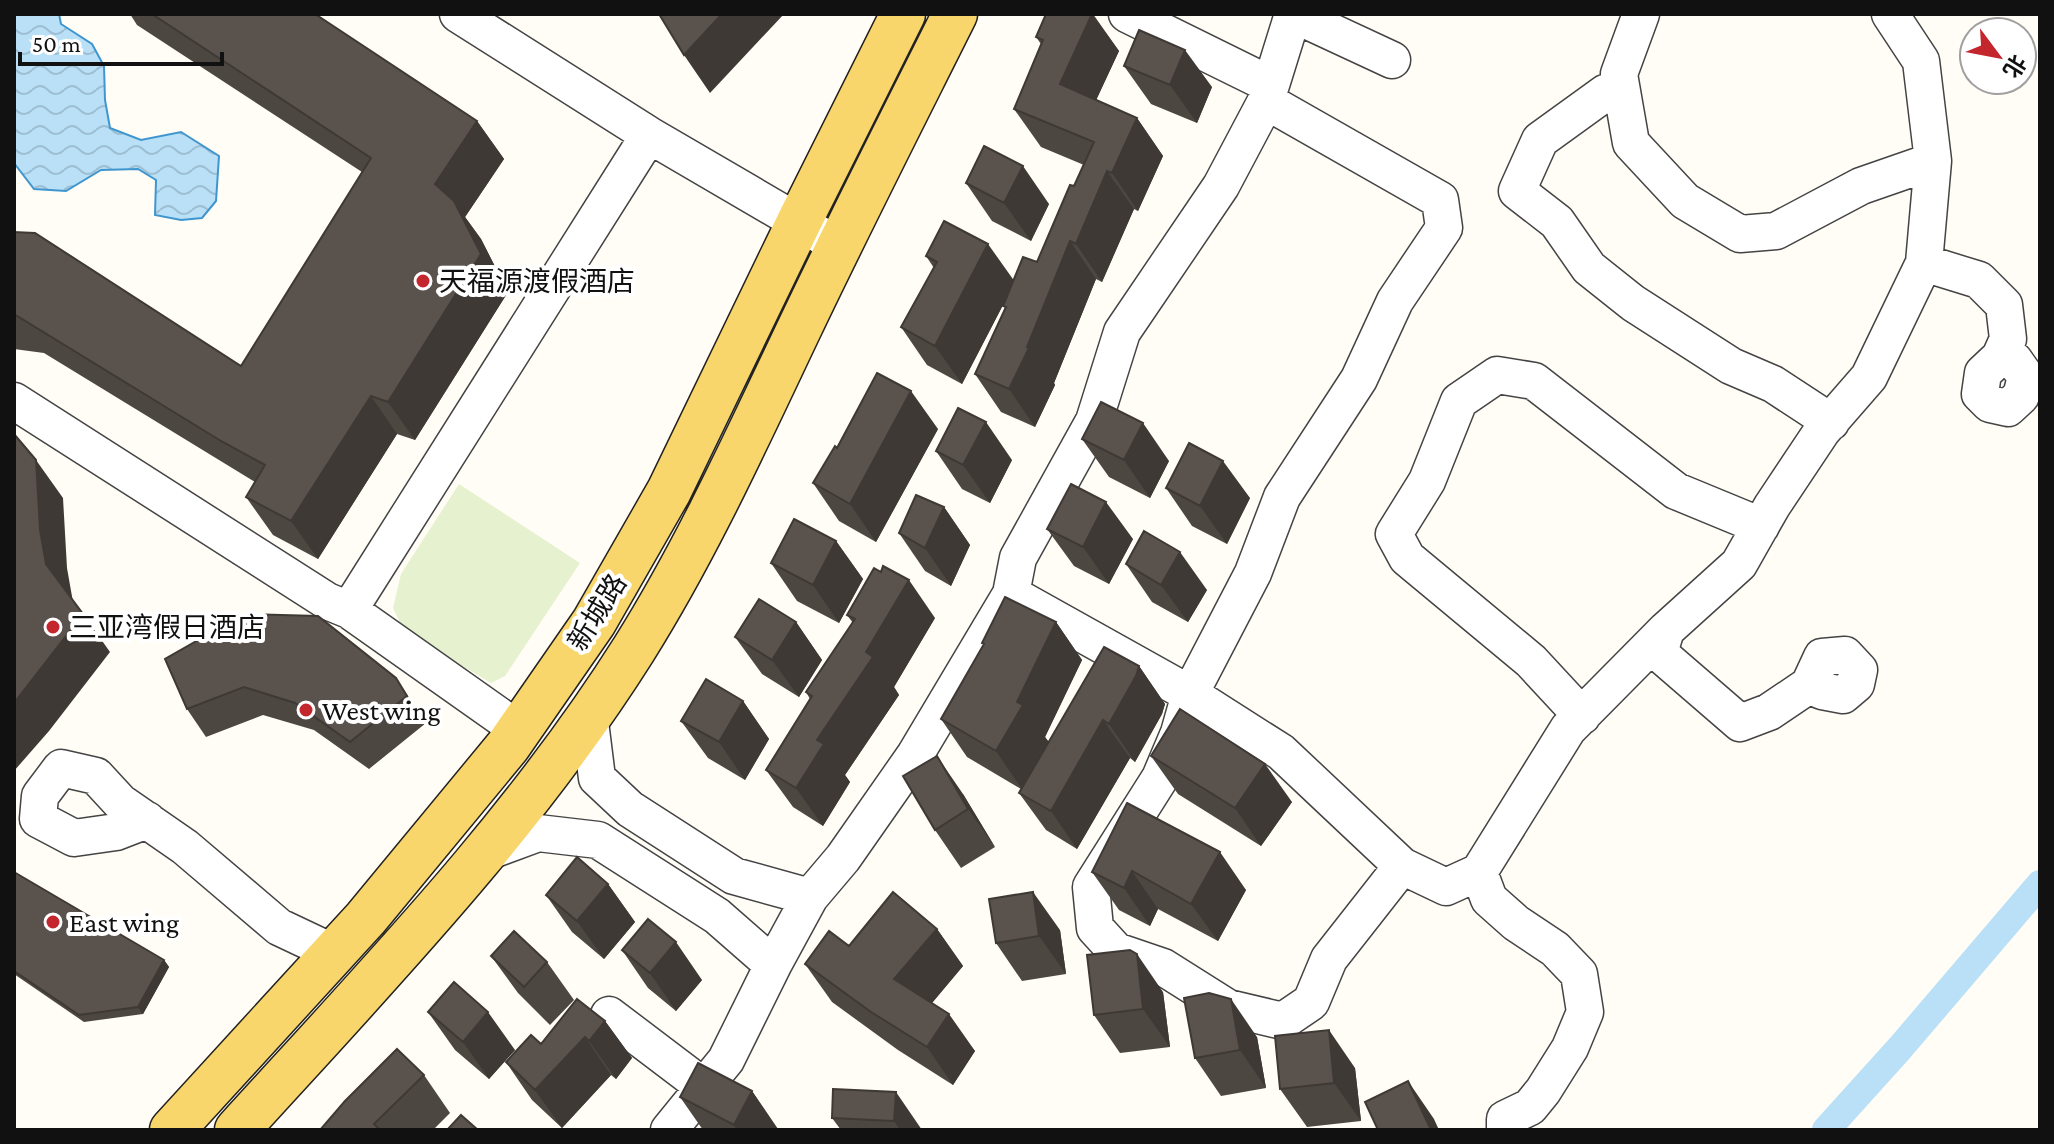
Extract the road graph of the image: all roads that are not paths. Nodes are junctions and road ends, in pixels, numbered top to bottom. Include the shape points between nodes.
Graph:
1 (458, 14) edge
2 (903, 14) edge
3 (955, 14) edge
4 (1127, 14) edge
5 (1293, 14) edge
6 (1641, 14) edge
7 (1890, 14) edge
8 (1392, 60) dead end
9 (1268, 93) junction
10 (1623, 98) junction
11 (649, 135) junction
12 (1933, 161) junction
13 (799, 222) junction
14 (839, 246) junction
15 (1924, 263) junction
16 (2000, 357) dead end
17 (14, 401) edge
18 (1831, 422) junction
19 (1761, 526) junction
20 (1011, 594) junction
21 (349, 610) junction
22 (1666, 630) junction
23 (1809, 685) dead end
24 (1190, 694) junction
25 (589, 714) junction
26 (1582, 716) junction
27 (519, 730) junction
28 (147, 820) dead end
29 (484, 853) junction
30 (1402, 866) junction
31 (1479, 872) junction
32 (810, 897) junction
33 (334, 953) junction
34 (773, 965) junction
35 (609, 1015) dead end
36 (704, 1087) junction
37 (1538, 1115) edge
38 (172, 1130) edge
39 (237, 1130) edge
40 (669, 1130) edge
41 (1505, 1130) edge

1 - 11 street
2 - 13 main road, 新城路
3 - 14 main road, 新城路
4 - 9 street
5 - 8 street
5 - 9 street
6 - 10 street via 1619,74
7 - 12 street via 1921,61
9 - 20 street via 1221,186 1122,332 1094,421 1018,558
9 - 24 street via 1440,200 1444,228 1395,301 1359,379 1282,497 1253,573
10 - 12 street via 1631,143 1685,201 1740,234 1776,231 1861,186
10 - 18 street via 1605,93 1540,140 1517,191 1557,222 1589,268 1633,303
11 - 13 street
11 - 21 street
12 - 15 street
13 - 14 street
13 - 27 main road, 新城路 via 669,491 594,622
14 - 25 main road, 新城路 via 709,517 634,648
15 - 16 street via 1979,280 2004,305 2008,339
15 - 18 street via 1869,377
17 - 21 street via 327,601
18 - 19 street
19 - 22 street via 1739,564
19 - 26 street via 1676,491 1534,381 1497,375 1459,401 1427,481 1394,534 1407,558 1531,661
20 - 24 street
20 - 32 street via 915,755
21 - 27 street
22 - 23 street via 1659,653 1740,723 1769,712
22 - 26 street
24 - 30 street via 1281,752
24 - 30 street via 1160,778 1091,887 1095,928 1116,951 1163,967 1228,1008 1283,1021 1311,1002 1329,959
25 - 29 main road, 新城路 via 548,775
25 - 32 street via 597,778 630,809 734,876
26 - 31 street via 1568,729
27 - 33 main road, 新城路
28 - 33 street via 279,927
29 - 34 street via 538,833 598,840 717,916
29 - 39 main road, 新城路
30 - 31 street via 1446,887
31 - 37 street via 1489,899 1579,974 1585,1012
32 - 34 street
33 - 38 main road, 新城路
34 - 36 street via 726,1060
35 - 36 street
36 - 40 street
37 - 41 street via 1530,1107 1505,1119

